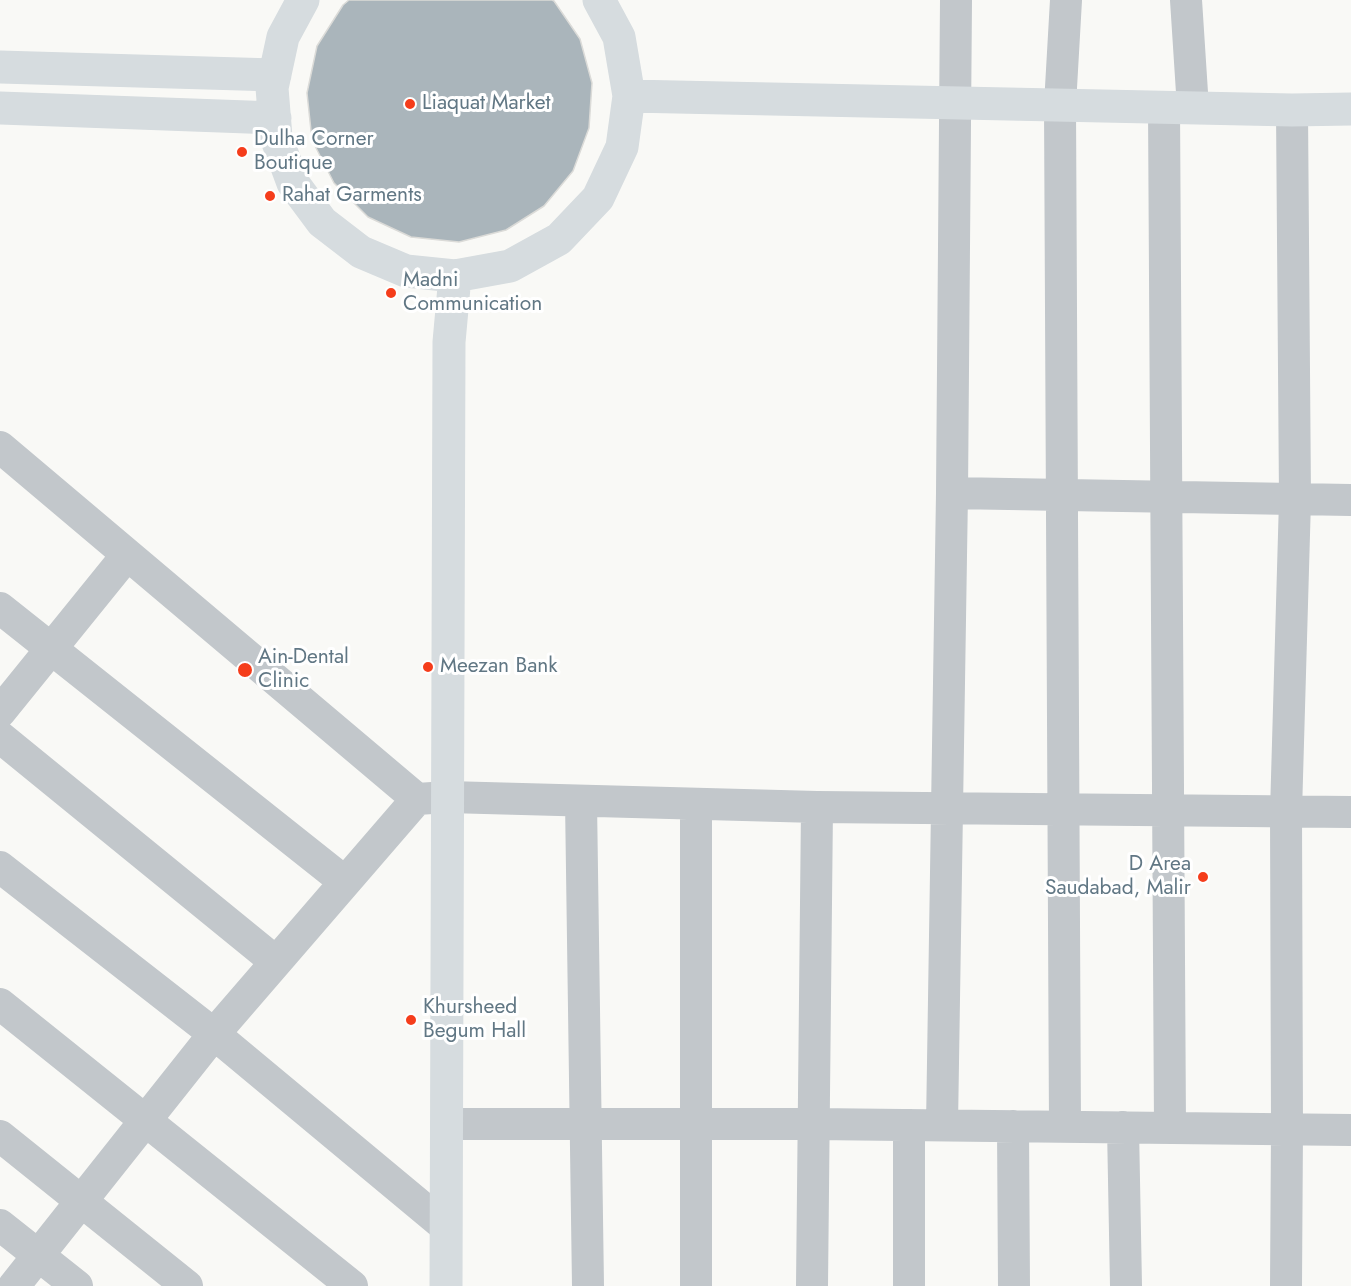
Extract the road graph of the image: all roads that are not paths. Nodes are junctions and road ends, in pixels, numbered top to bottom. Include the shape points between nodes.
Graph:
1 (303, 0) edge
2 (599, 0) edge
3 (956, 0) edge
4 (1066, 0) edge
5 (1186, 0) edge
6 (0, 67) edge
7 (275, 75) junction
8 (629, 96) junction
9 (956, 103) junction
10 (1060, 105) junction
11 (1179, 107) junction
12 (0, 108) edge
13 (1292, 110) junction
14 (1351, 110) edge
15 (275, 118) junction
16 (455, 276) junction
17 (0, 447) edge
18 (952, 493) junction
19 (1062, 495) junction
20 (1166, 498) junction
21 (1295, 500) junction
22 (1351, 500) edge
23 (127, 555) junction
24 (0, 608) edge
25 (51, 649) junction
26 (0, 712) edge
27 (0, 737) edge
28 (432, 798) junction
29 (580, 801) junction
30 (696, 804) junction
31 (817, 807) junction
32 (948, 808) junction
33 (1064, 810) junction
34 (1168, 811) junction
35 (1286, 812) junction
36 (1351, 812) edge
37 (0, 867) edge
38 (345, 882) junction
39 (276, 962) junction
40 (0, 1004) edge
41 (214, 1034) junction
42 (146, 1120) junction
43 (447, 1124) junction
44 (585, 1124) junction
45 (696, 1124) junction
46 (814, 1124) junction
47 (909, 1125) junction
48 (942, 1125) junction
49 (1013, 1126) junction
50 (1065, 1127) junction
51 (1123, 1127) junction
52 (1170, 1128) junction
53 (1287, 1129) junction
54 (1351, 1130) edge
55 (0, 1136) edge
56 (81, 1201) junction
57 (0, 1225) edge
58 (447, 1227) junction
59 (38, 1255) junction
60 (14, 1286) edge
61 (77, 1286) edge
62 (187, 1286) edge
63 (352, 1286) edge
64 (446, 1286) edge
65 (588, 1286) edge
66 (696, 1286) edge
67 (812, 1286) edge
68 (909, 1286) edge
69 (1014, 1286) edge
70 (1126, 1286) edge
71 (1286, 1286) edge

1 - 7 street via 283,37
2 - 8 street via 619,37
3 - 9 street
4 - 10 street
5 - 11 street
6 - 7 street
7 - 15 street
8 - 9 street
8 - 16 street via 622,147 598,198 559,239 510,266
9 - 10 street
9 - 18 street
10 - 11 street
10 - 19 street
11 - 13 street
11 - 20 street
12 - 15 street
13 - 14 street
13 - 21 street
15 - 16 street via 276,137 293,183 322,222 361,252 406,271
16 - 28 street via 449,342
17 - 23 street
18 - 19 street
18 - 32 street
19 - 20 street
19 - 33 street
20 - 21 street
20 - 34 street
21 - 22 street
21 - 35 street
23 - 25 street
23 - 28 street
24 - 25 street
25 - 26 street
25 - 38 street
27 - 39 street
28 - 29 street
28 - 38 street
28 - 43 street
29 - 30 street
29 - 44 street
30 - 31 street
30 - 45 street
31 - 32 street
31 - 46 street
32 - 33 street
32 - 48 street
33 - 34 street
33 - 50 street
34 - 35 street
34 - 52 street
35 - 36 street
35 - 53 street
37 - 41 street
38 - 39 street
39 - 41 street
40 - 42 street
41 - 42 street
41 - 58 street
42 - 56 street
42 - 63 street
43 - 44 street
43 - 58 street
44 - 45 street
44 - 65 street
45 - 46 street
45 - 66 street
46 - 47 street
46 - 67 street
47 - 48 street
47 - 68 street
48 - 49 street
49 - 50 street
49 - 69 street
50 - 51 street
51 - 52 street
51 - 70 street
52 - 53 street
53 - 54 street
53 - 71 street
55 - 56 street
56 - 59 street
56 - 62 street
57 - 59 street
58 - 64 street
59 - 60 street
59 - 61 street

